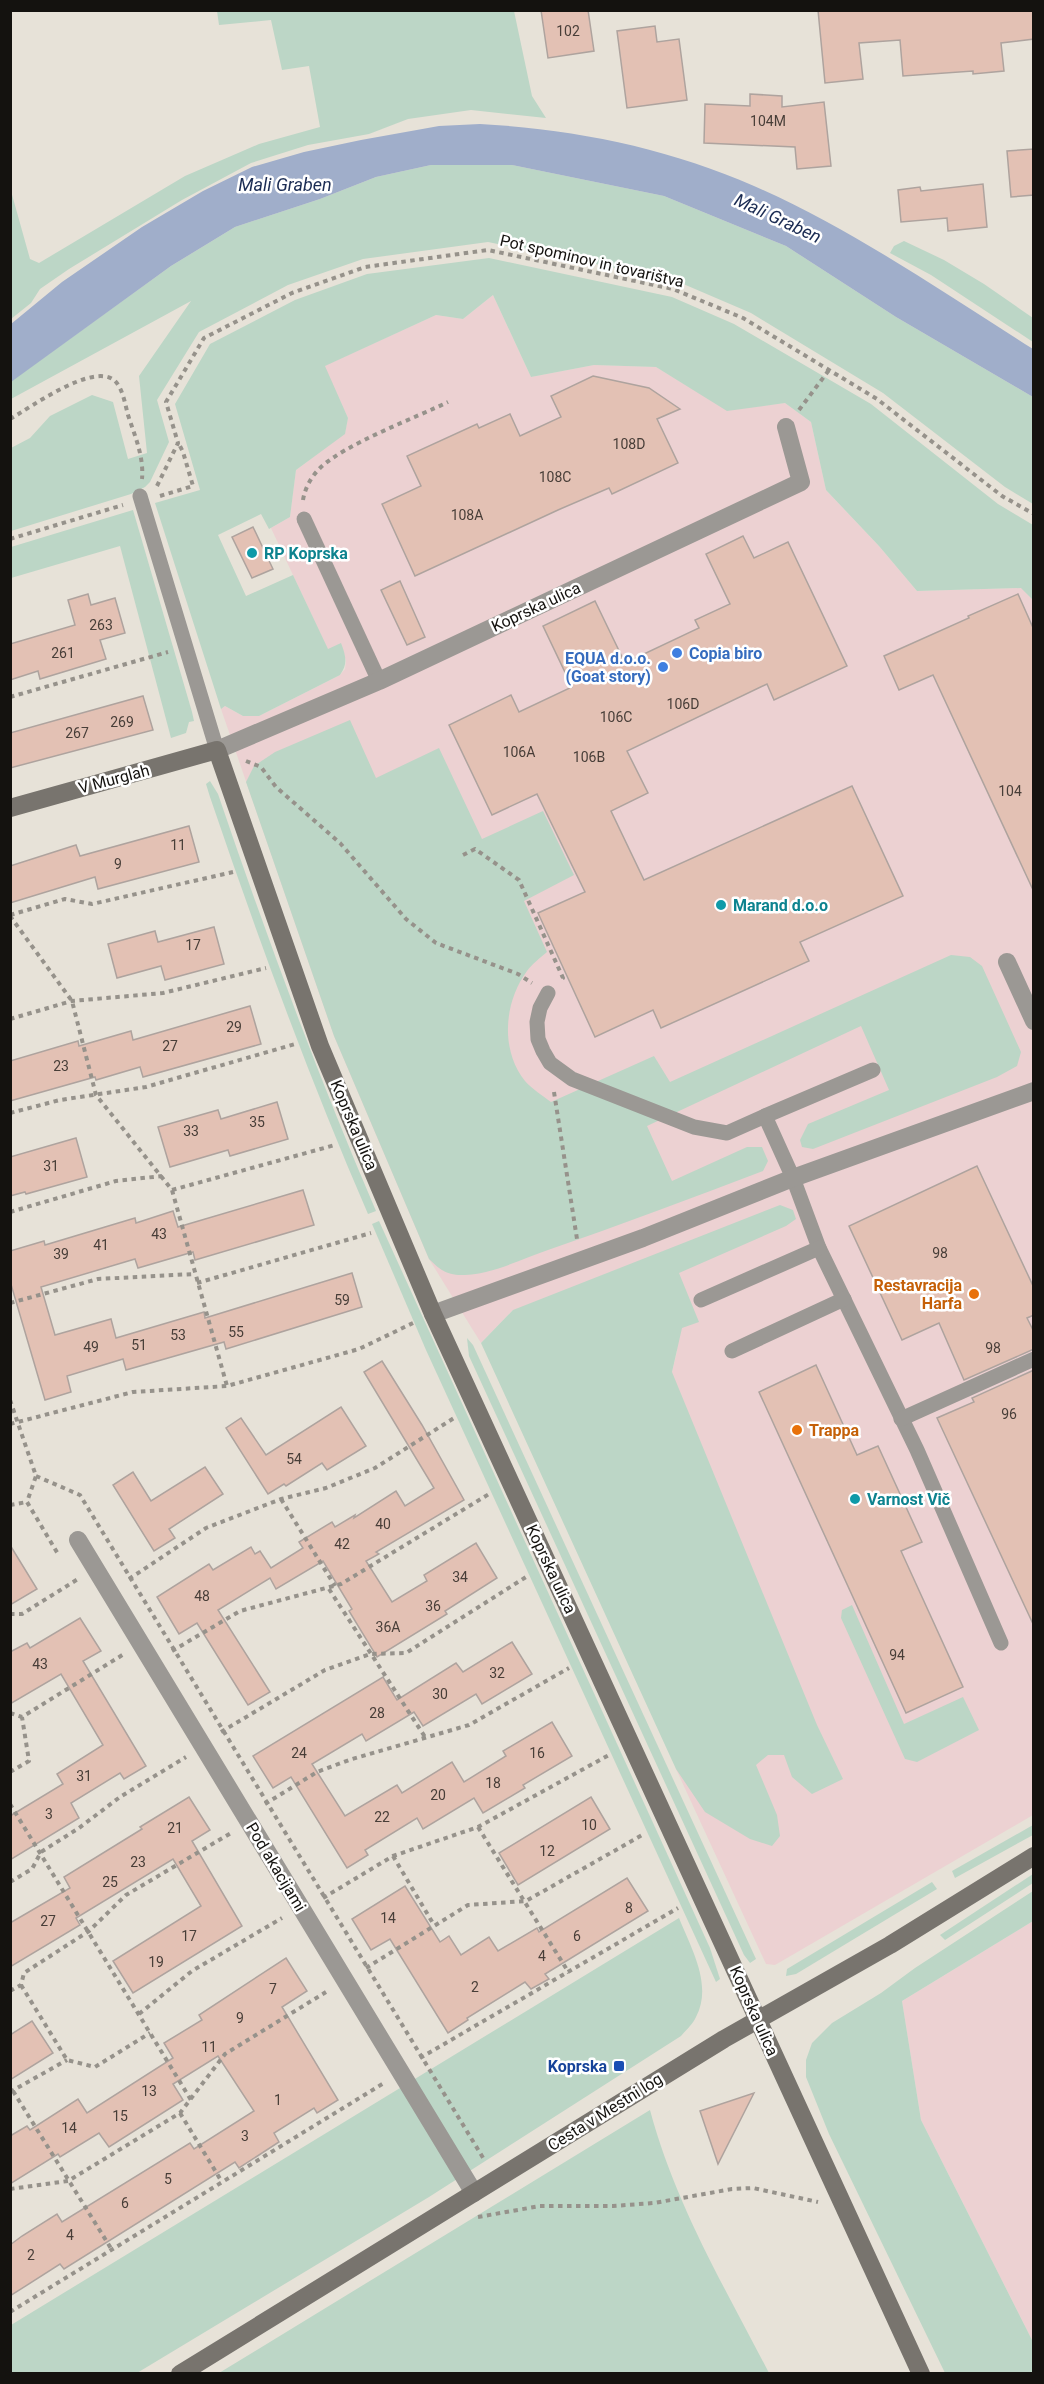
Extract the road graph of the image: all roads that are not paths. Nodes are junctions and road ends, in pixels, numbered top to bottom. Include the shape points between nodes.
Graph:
1 (786, 427) road end
2 (140, 496) road end
3 (304, 519) road end
4 (379, 681) junction
5 (217, 750) junction
6 (10, 808) edge
7 (1007, 962) dead end
8 (548, 993) road end
9 (1034, 1021) edge
10 (873, 1070) dead end
11 (1034, 1091) edge
12 (765, 1116) junction
13 (793, 1178) junction
14 (819, 1248) junction
15 (844, 1299) junction
16 (701, 1300) dead end
17 (433, 1314) junction
18 (732, 1351) dead end
19 (1034, 1359) edge
20 (902, 1419) junction
21 (78, 1540) dead end
22 (1001, 1643) dead end
23 (1034, 1856) edge
24 (758, 2020) junction
25 (474, 2193) junction
26 (180, 2373) edge
27 (921, 2373) edge

1 - 4 street, Koprska ulica via 801,482
2 - 5 lane, Koprska ulica
3 - 4 lane
4 - 5 street, Koprska ulica
5 - 6 street, V Murglah
5 - 17 street, Koprska ulica via 320,1046
7 - 9 street
8 - 12 lane via 540,1008 538,1039 559,1071 572,1079 693,1127 727,1132
10 - 12 lane
11 - 13 street
12 - 13 lane
13 - 14 lane
13 - 17 street via 643,1238
14 - 15 lane
14 - 16 lane
15 - 18 lane
15 - 20 lane
17 - 24 street, Koprska ulica
19 - 20 lane
20 - 22 lane
21 - 25 street, Pod akacijami
23 - 24 street, Cesta v Mestni log
24 - 25 street, Cesta v Mestni log
24 - 27 street, Koprska ulica
25 - 26 street, Cesta v Mestni log

